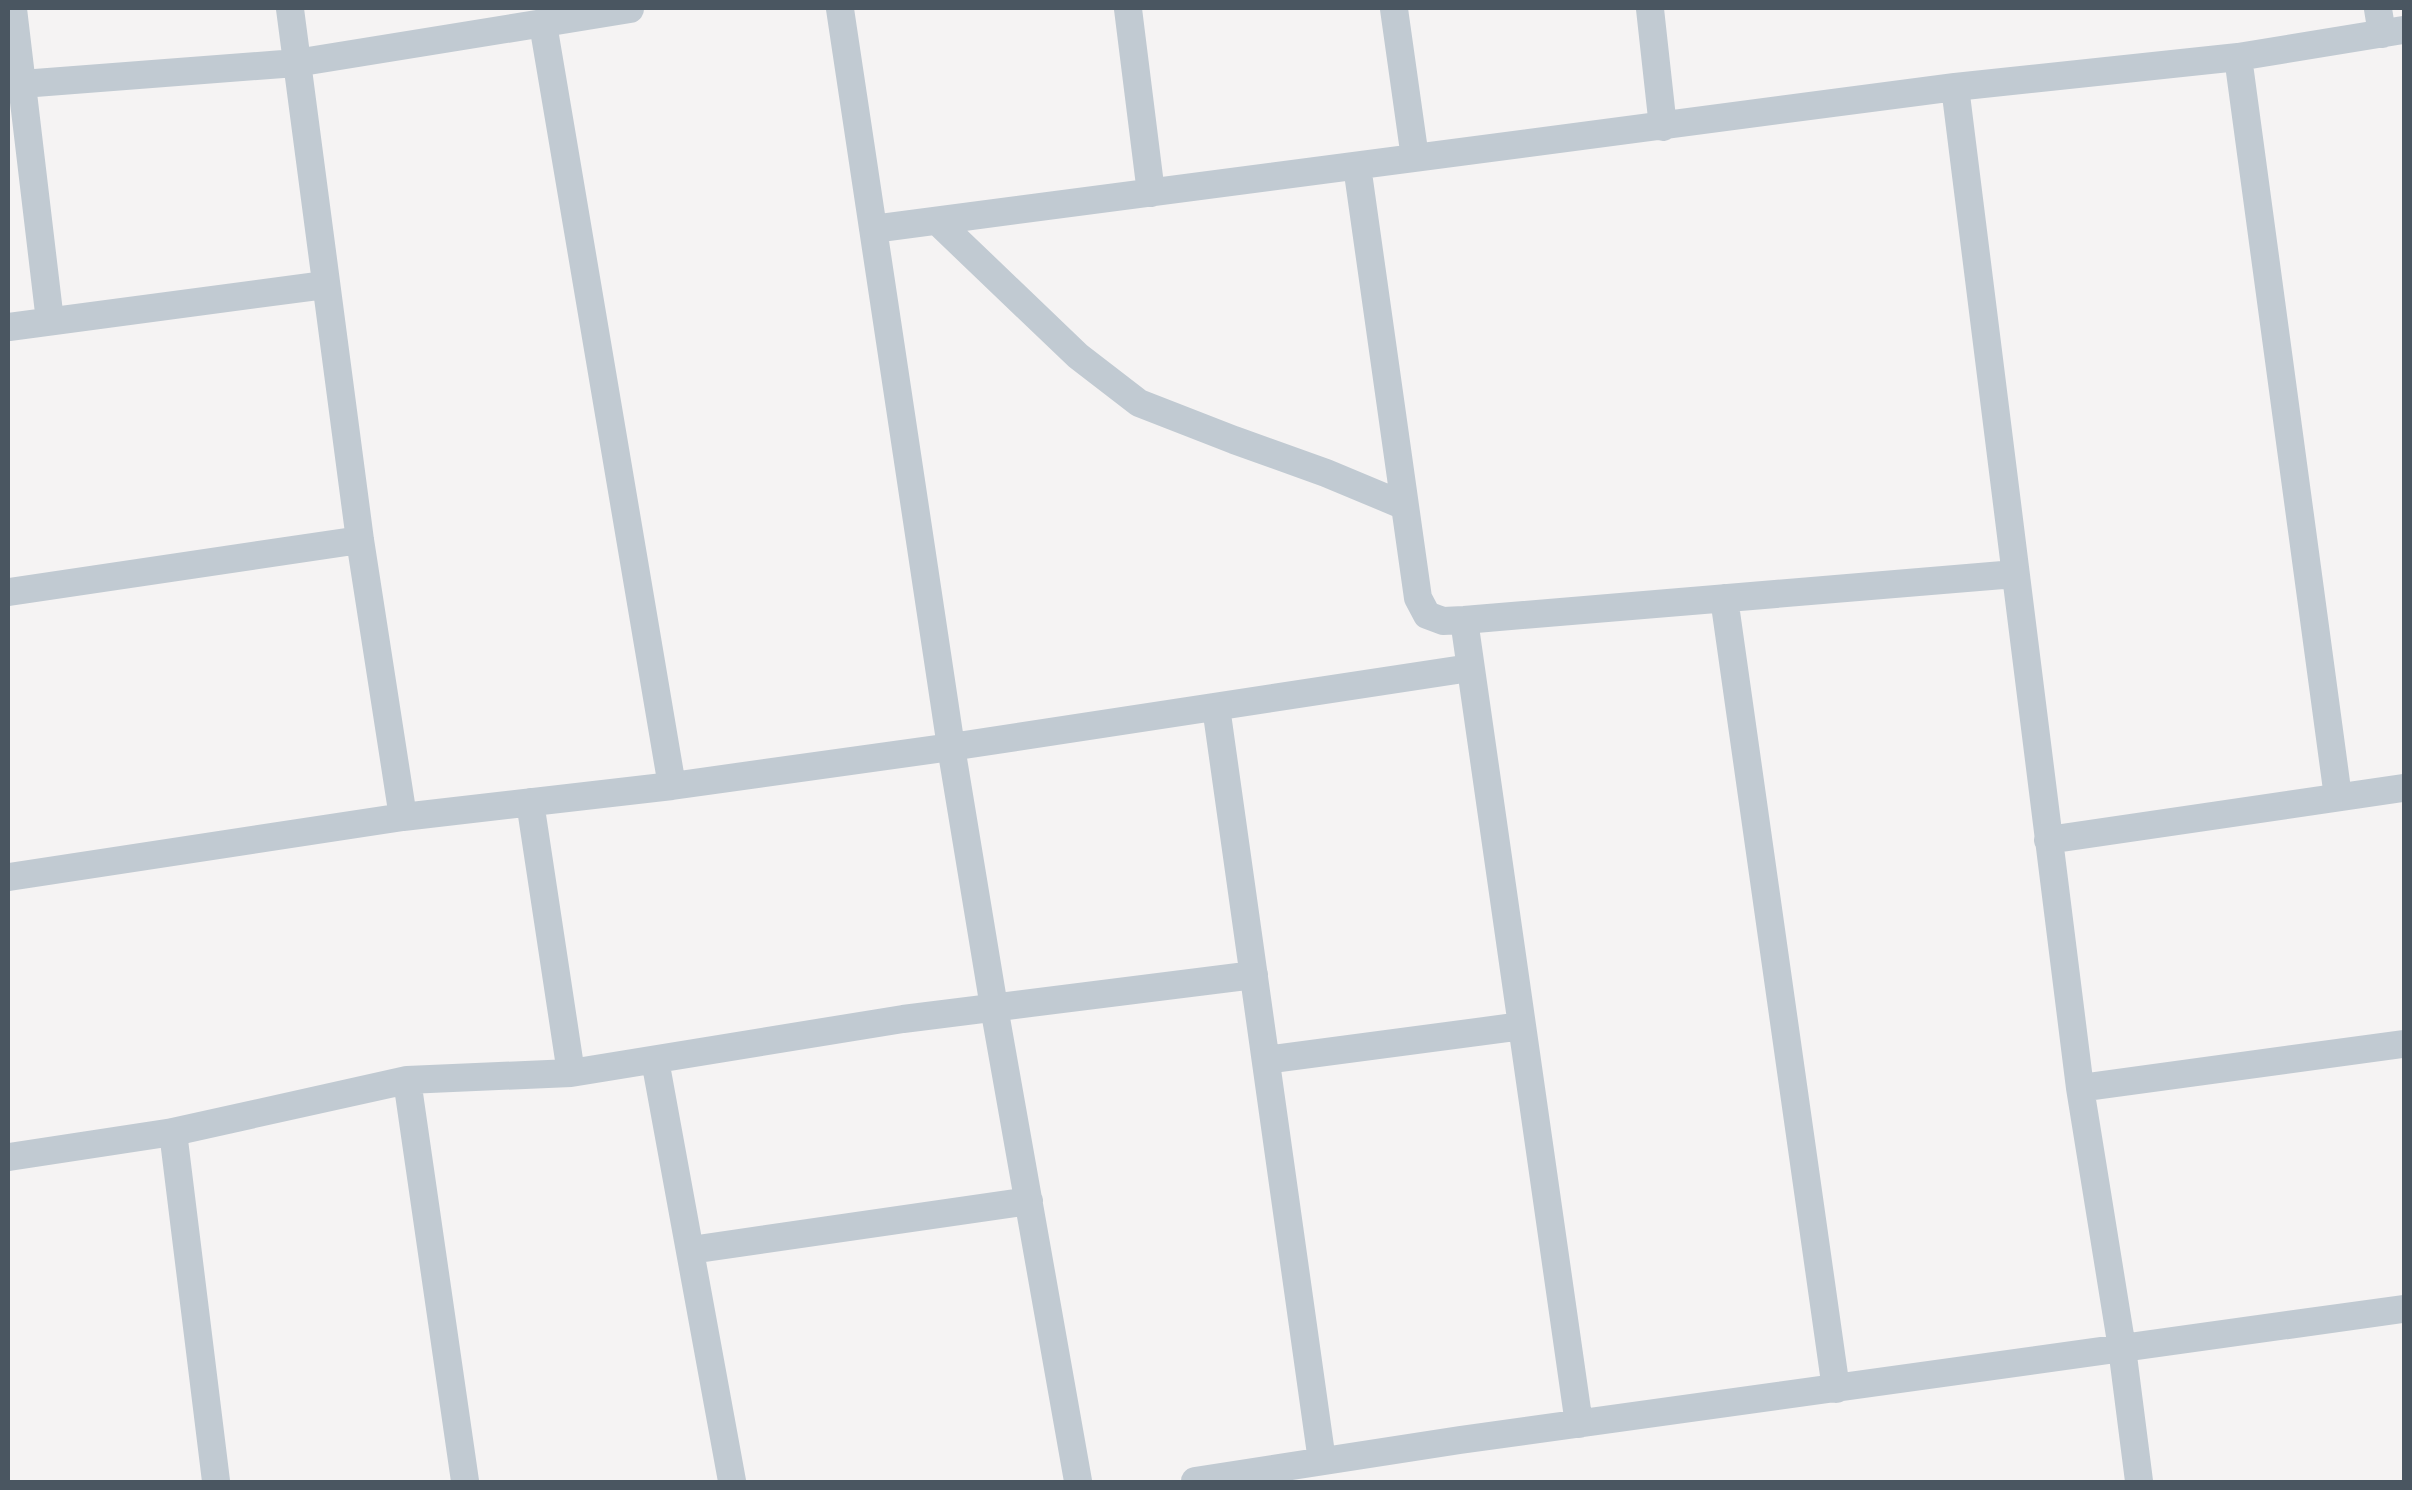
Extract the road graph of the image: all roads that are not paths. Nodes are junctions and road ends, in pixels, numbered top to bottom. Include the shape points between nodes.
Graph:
1 (13, 9) edge
2 (290, 9) edge
3 (630, 9) edge
4 (840, 9) edge
5 (1128, 9) edge
6 (1394, 9) edge
7 (1650, 9) edge
8 (543, 24) junction
9 (2388, 24) edge
10 (2238, 57) junction
11 (296, 63) junction
12 (22, 84) junction
13 (1955, 87) junction
14 (1663, 127) junction
15 (1415, 158) junction
16 (1357, 166) junction
17 (1151, 193) junction
18 (936, 221) junction
19 (873, 229) junction
20 (325, 285) junction
21 (50, 321) junction
22 (9, 327) edge
23 (1405, 506) junction
24 (360, 540) junction
25 (2016, 574) junction
26 (9, 592) edge
27 (1724, 598) junction
28 (1464, 620) junction
29 (1470, 668) junction
30 (1216, 707) junction
31 (951, 747) junction
32 (672, 786) junction
33 (2403, 788) edge
34 (2338, 798) junction
35 (530, 802) junction
36 (403, 817) junction
37 (2048, 840) junction
38 (9, 876) edge
39 (1254, 975) junction
40 (994, 1006) junction
41 (1522, 1026) junction
42 (2403, 1044) edge
43 (655, 1060) junction
44 (1266, 1060) junction
45 (571, 1073) junction
46 (407, 1080) junction
47 (2080, 1088) junction
48 (173, 1132) junction
49 (9, 1156) edge
50 (1029, 1201) junction
51 (691, 1250) junction
52 (2403, 1309) edge
53 (2122, 1348) junction
54 (1836, 1388) junction
55 (1579, 1424) junction
56 (1322, 1461) junction
57 (216, 1481) edge
58 (465, 1481) edge
59 (732, 1481) edge
60 (1078, 1481) edge
61 (1195, 1481) edge
62 (2139, 1481) edge

1 - 12 street
2 - 11 street
3 - 8 street
4 - 19 street
5 - 17 street
6 - 15 street
7 - 14 street
8 - 11 street
8 - 32 street
9 - 10 street
10 - 13 street
10 - 34 street
11 - 12 street
11 - 20 street
12 - 21 street
13 - 14 street
13 - 25 street
14 - 15 street
15 - 16 street
16 - 17 street
16 - 23 street
17 - 18 street
18 - 19 street
18 - 23 street via 1078,356 1139,403 1326,472
19 - 31 street
20 - 21 street
20 - 24 street
21 - 22 street
23 - 28 street via 1418,598 1427,615 1443,621
24 - 26 street
24 - 36 street
25 - 27 street
25 - 37 street
27 - 28 street
27 - 54 street
28 - 29 street
29 - 30 street
29 - 41 street
30 - 31 street
30 - 39 street
31 - 32 street
31 - 40 street
32 - 35 street
33 - 34 street
34 - 37 street
35 - 36 street
35 - 45 street
36 - 38 street
37 - 47 street
39 - 40 street
39 - 44 street
40 - 43 street
40 - 50 street
41 - 44 street
41 - 55 street
42 - 47 street
43 - 45 street
43 - 51 street
44 - 56 street
45 - 46 street
46 - 48 street
46 - 58 street
47 - 53 street
48 - 49 street
48 - 57 street
50 - 51 street
50 - 60 street
51 - 59 street
52 - 53 street
53 - 54 street
53 - 62 street
54 - 55 street
55 - 56 street
56 - 61 street

